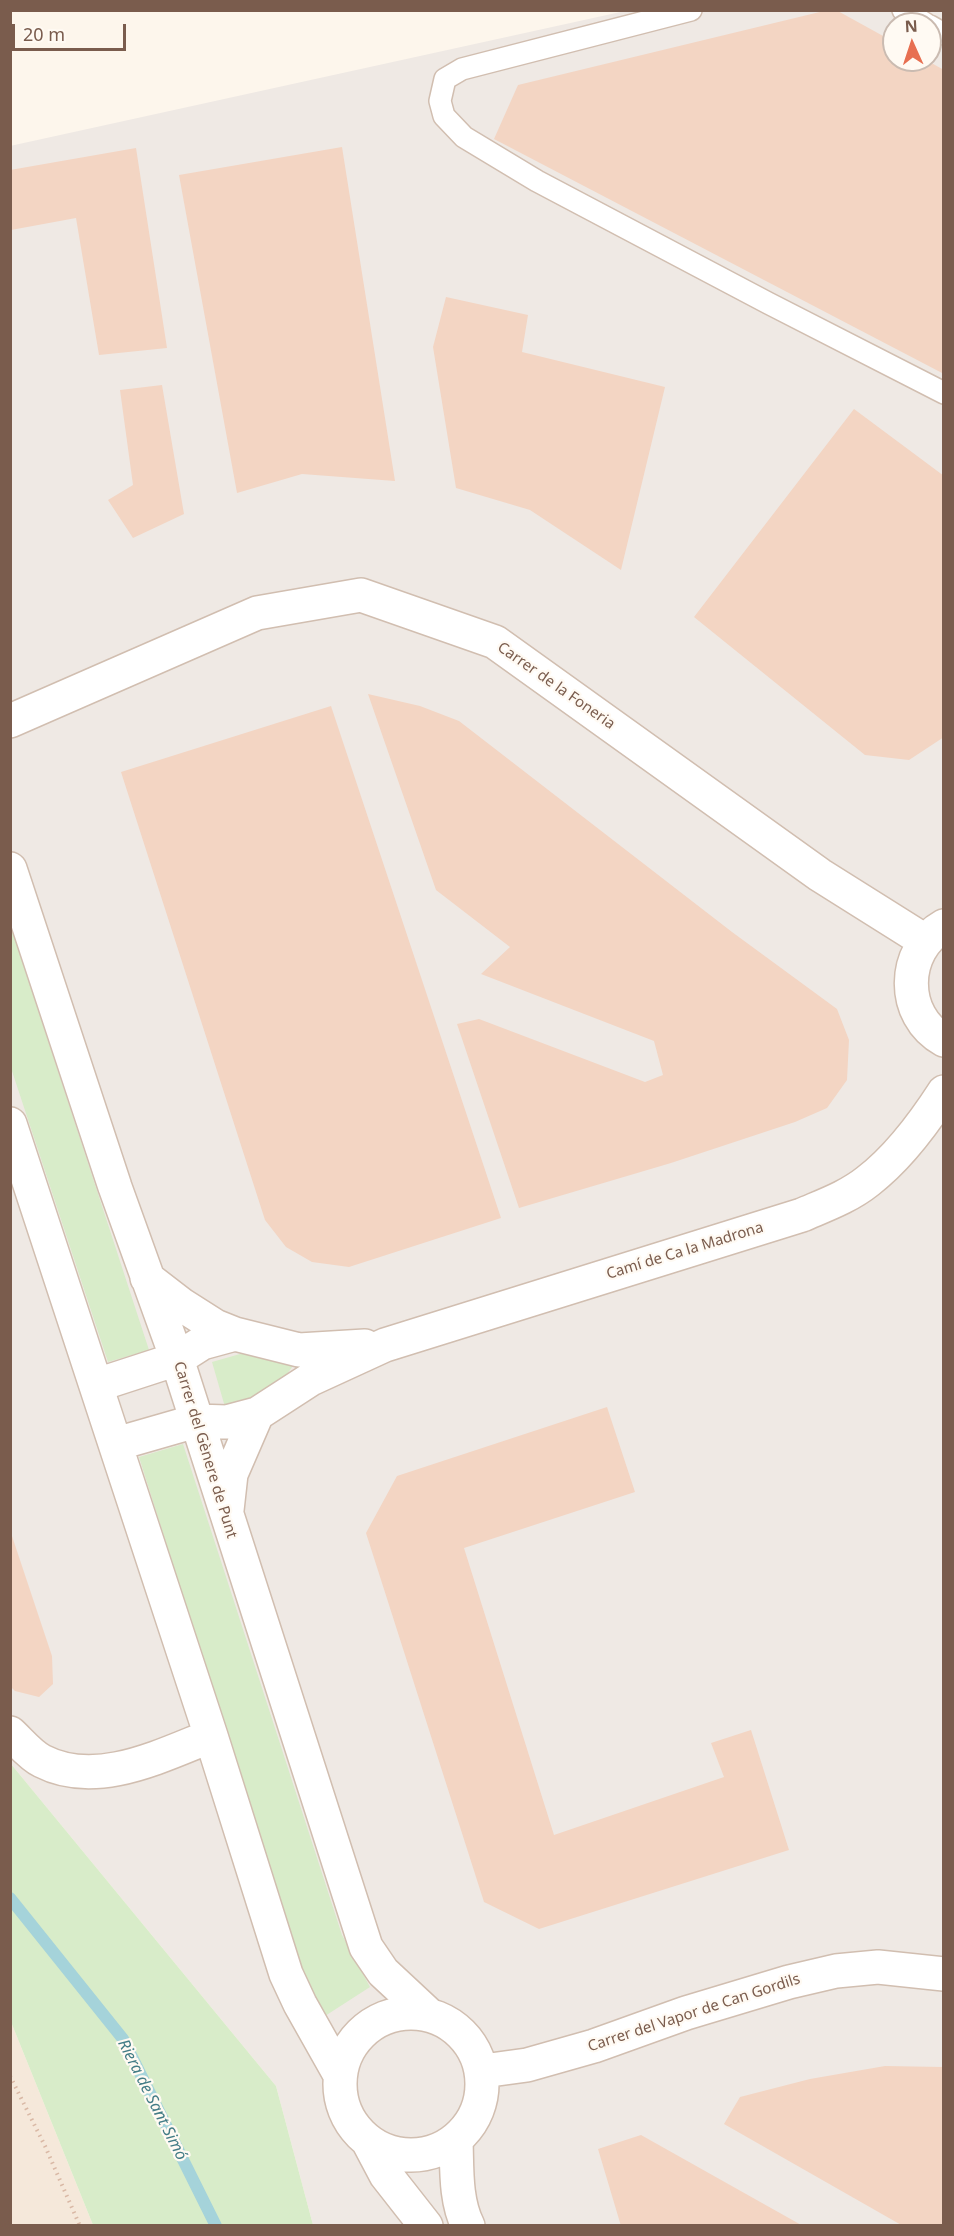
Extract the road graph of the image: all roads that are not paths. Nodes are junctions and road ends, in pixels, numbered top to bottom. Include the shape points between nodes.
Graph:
1 (691, 10) edge
2 (944, 393) edge
3 (10, 721) edge
4 (10, 868) edge
5 (934, 933) edge
6 (944, 1040) edge
7 (944, 1092) edge
8 (10, 1125) edge
9 (147, 1278) junction
10 (235, 1334) junction
11 (385, 1345) junction
12 (177, 1359) junction
13 (96, 1385) junction
14 (257, 1414) junction
15 (196, 1421) junction
16 (116, 1444) junction
17 (226, 1518) junction
18 (10, 1733) edge
19 (212, 1736) junction
20 (944, 1974) edge
21 (427, 2013) junction
22 (483, 2071) junction
23 (340, 2075) junction
24 (456, 2140) junction
25 (368, 2141) junction
26 (426, 2226) edge
27 (468, 2226) edge

1 - 2 lane via 462,69 445,79 440,101 444,116 464,137 537,182
3 - 5 street, Carrer de la Foneria via 257,613 361,595 495,642 820,875
4 - 9 street, Carrer del Gènere de Punt
5 - 6 street via 915,957 910,992 925,1024
7 - 11 street, Camí de Ca la Madrona via 898,1152 869,1181 840,1199 791,1218
8 - 13 street
9 - 10 street, Camí de Ca la Madrona via 214,1326
9 - 12 street, Carrer del Gènere de Punt
10 - 11 street, Camí de Ca la Madrona via 299,1350
10 - 12 street, Camí de Ca la Madrona via 202,1343
11 - 14 street, Camí de Ca la Madrona via 312,1379
12 - 13 street, Camí de Ca la Madrona
12 - 15 street, Carrer del Gènere de Punt
13 - 16 street
14 - 15 street, Camí de Ca la Madrona via 227,1422
14 - 17 street via 231,1474
15 - 16 street, Camí de Ca la Madrona
15 - 17 street, Carrer del Gènere de Punt
16 - 19 street
17 - 21 street, Carrer del Gènere de Punt via 366,1947 383,1972
18 - 19 street via 41,1761 73,1771 110,1771
19 - 23 street via 286,1974
20 - 22 street, Carrer del Vapor de Can Gordils via 878,1967 837,1971 686,2013 527,2066
21 - 22 street via 456,2027 474,2047
21 - 23 street via 399,2013 370,2025 353,2041
22 - 24 street via 477,2115
23 - 25 street via 343,2107 352,2126
24 - 25 street via 428,2154 399,2155
24 - 27 street via 457,2179
25 - 26 street via 386,2175

